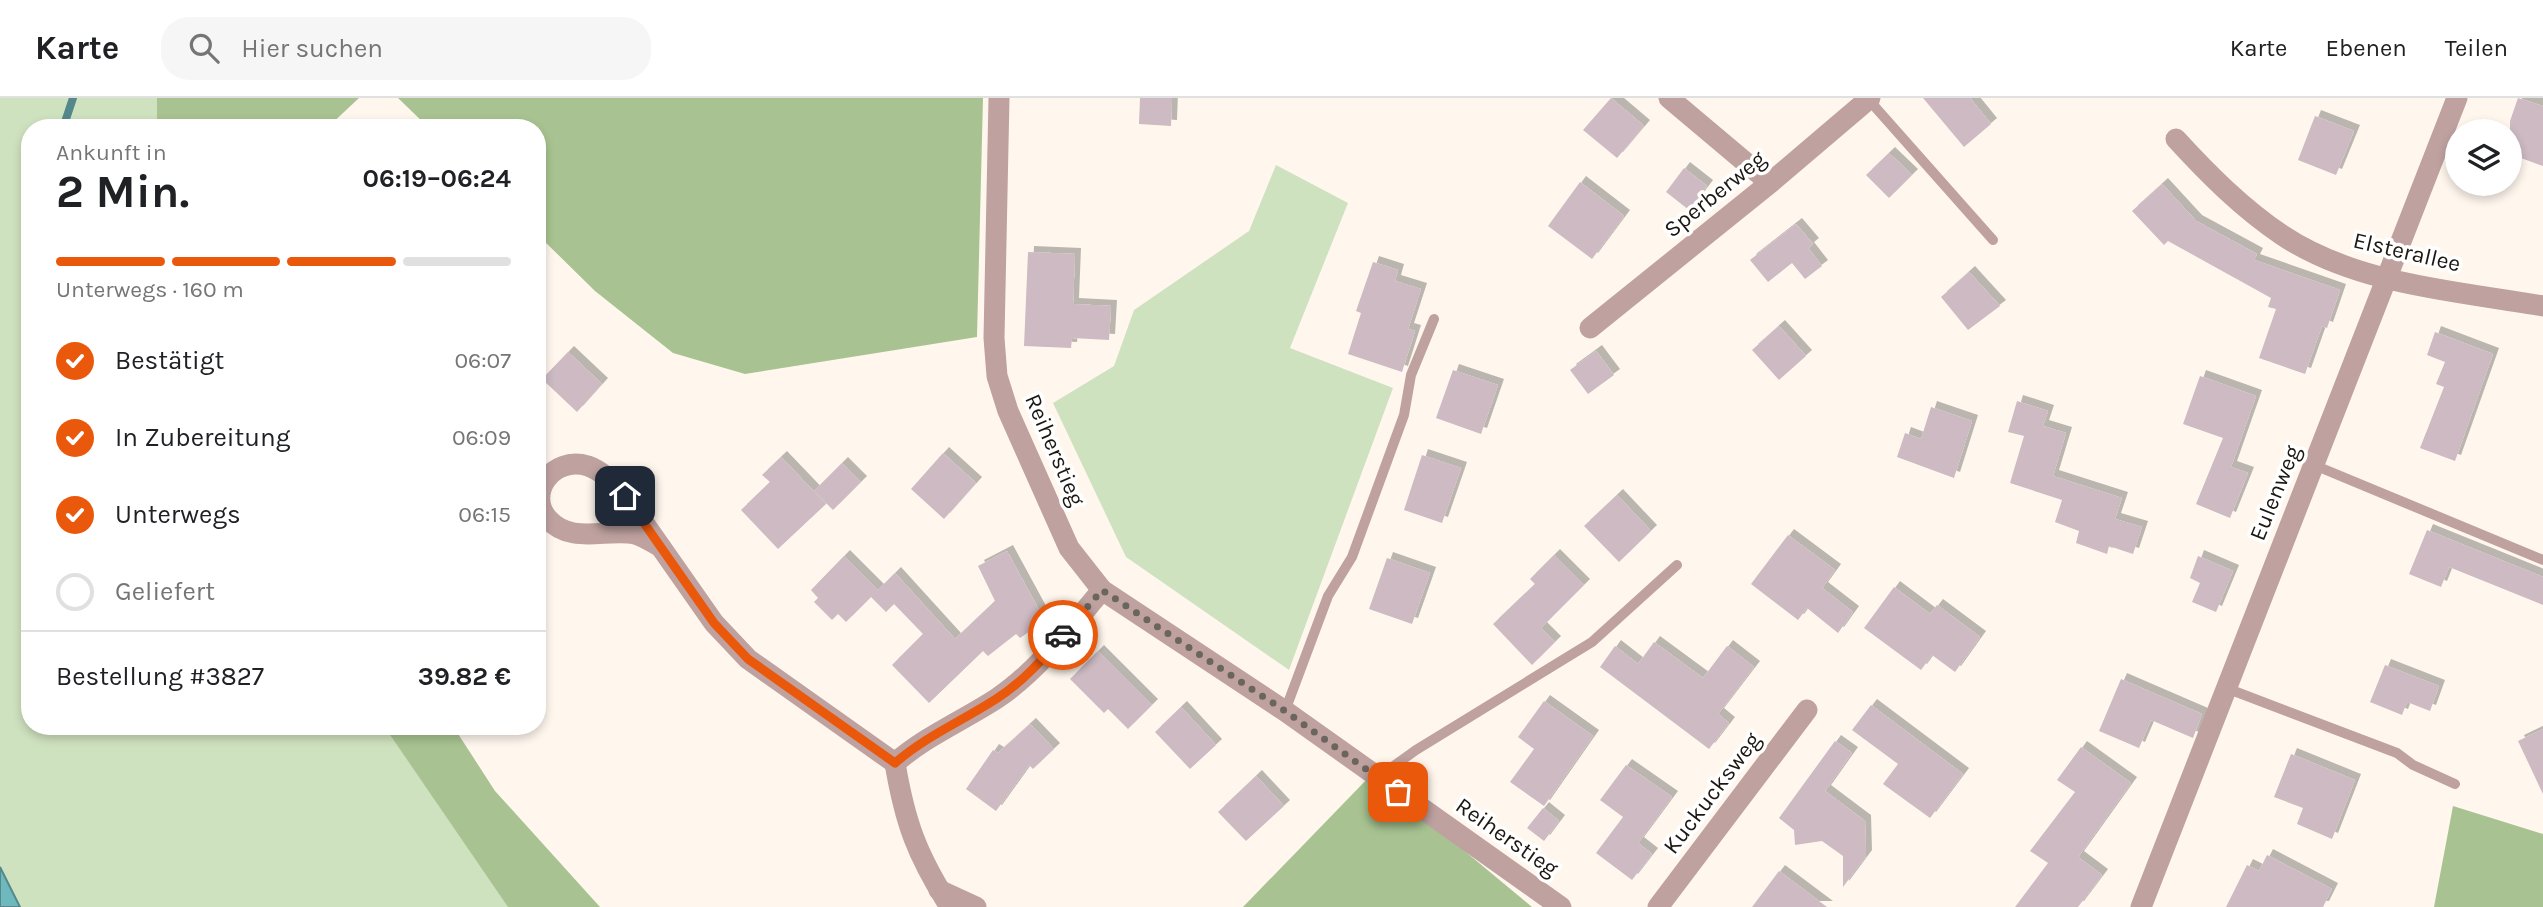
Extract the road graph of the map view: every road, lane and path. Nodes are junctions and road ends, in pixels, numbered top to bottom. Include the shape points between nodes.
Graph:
1 (999, 98) edge
2 (1669, 98) edge
3 (2457, 98) edge
4 (1869, 99) edge
5 (2176, 139) dead end
6 (1770, 183) junction
7 (1993, 240) dead end
8 (2388, 278) junction
9 (2543, 306) edge
10 (1434, 319) dead end
11 (1590, 328) dead end
12 (546, 463) edge
13 (2314, 465) junction
14 (546, 518) edge
15 (659, 546) junction
16 (2543, 560) edge
17 (1677, 565) dead end
18 (1102, 590) junction
19 (2226, 688) junction
20 (1807, 710) dead end
21 (1285, 711) junction
22 (895, 763) junction
23 (1377, 778) junction
24 (2455, 784) dead end
25 (944, 898) edge
26 (976, 907) edge
27 (1561, 907) edge
28 (1658, 907) edge
29 (2141, 907) edge

1 - 18 street, Reiherstieg via 997,376 1069,548
2 - 6 street
3 - 8 street, Eulenweg
4 - 6 street, Sperberweg
4 - 7 lane
5 - 8 street, Elsterallee via 2225,192 2284,236 2331,260
6 - 11 street, Sperberweg
8 - 9 street, Elsterallee
8 - 13 street, Eulenweg
10 - 21 lane via 1411,375 1404,415 1352,557 1328,596
12 - 15 street via 589,466 609,479
13 - 16 lane
13 - 19 street, Eulenweg
14 - 15 street via 557,527 591,535 637,535
15 - 22 street via 714,623 748,659
17 - 23 lane via 1592,642
18 - 21 street, Reiherstieg
18 - 22 street via 1021,681 920,741
19 - 24 lane via 2397,753
19 - 29 street, Eulenweg
20 - 28 street, Kuckucksweg
21 - 23 street, Reiherstieg
22 - 25 street via 904,815
23 - 27 street, Reiherstieg
25 - 26 street

